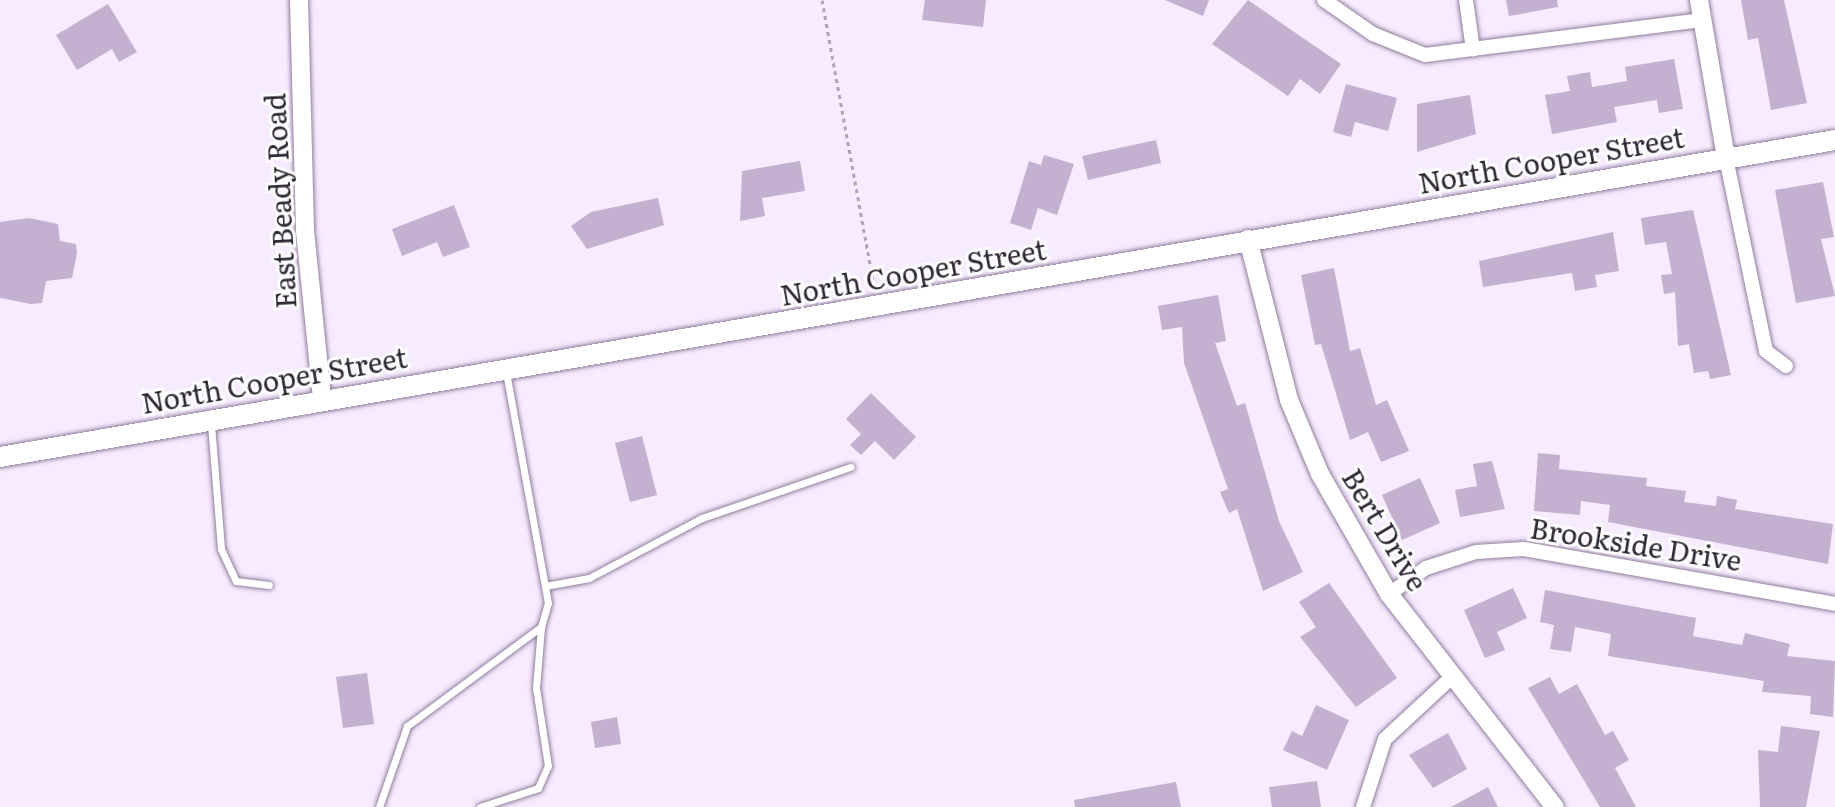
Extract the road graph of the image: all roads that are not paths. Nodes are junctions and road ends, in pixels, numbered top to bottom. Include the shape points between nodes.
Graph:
1 (299, 0) edge
2 (1324, 0) edge
3 (1466, 0) edge
4 (1699, 0) edge
5 (1702, 20) junction
6 (1473, 50) junction
7 (1835, 140) edge
8 (1726, 158) junction
9 (1248, 239) junction
10 (1786, 366) dead end
11 (505, 368) junction
12 (322, 399) junction
13 (211, 417) junction
14 (0, 457) edge
15 (850, 467) dead end
16 (269, 585) dead end
17 (545, 586) junction
18 (1389, 594) junction
19 (1835, 604) edge
20 (541, 627) junction
21 (1454, 675) junction
22 (379, 807) edge
23 (480, 807) edge
24 (1363, 807) edge
25 (1555, 807) edge

1 - 12 street, East Beady Road via 305,231
2 - 6 street via 1373,34 1425,55
3 - 6 street
4 - 5 street
5 - 6 street
5 - 8 street
7 - 8 main road, North Cooper Street
8 - 9 main road, North Cooper Street
8 - 10 street via 1766,351
9 - 11 main road, North Cooper Street
9 - 18 street, Bert Drive via 1289,400 1320,474
11 - 12 main road, North Cooper Street
11 - 17 lane
12 - 13 main road, North Cooper Street
13 - 14 main road, North Cooper Street
13 - 16 lane via 221,549 236,581
15 - 17 lane via 702,518 589,578
17 - 20 lane
18 - 19 street, Brookside Drive via 1426,568 1476,552 1524,549
18 - 21 street, Bert Drive
20 - 22 lane via 407,726
20 - 23 lane via 536,688 548,766 538,788
21 - 24 street via 1385,739
21 - 25 street, Bert Drive

